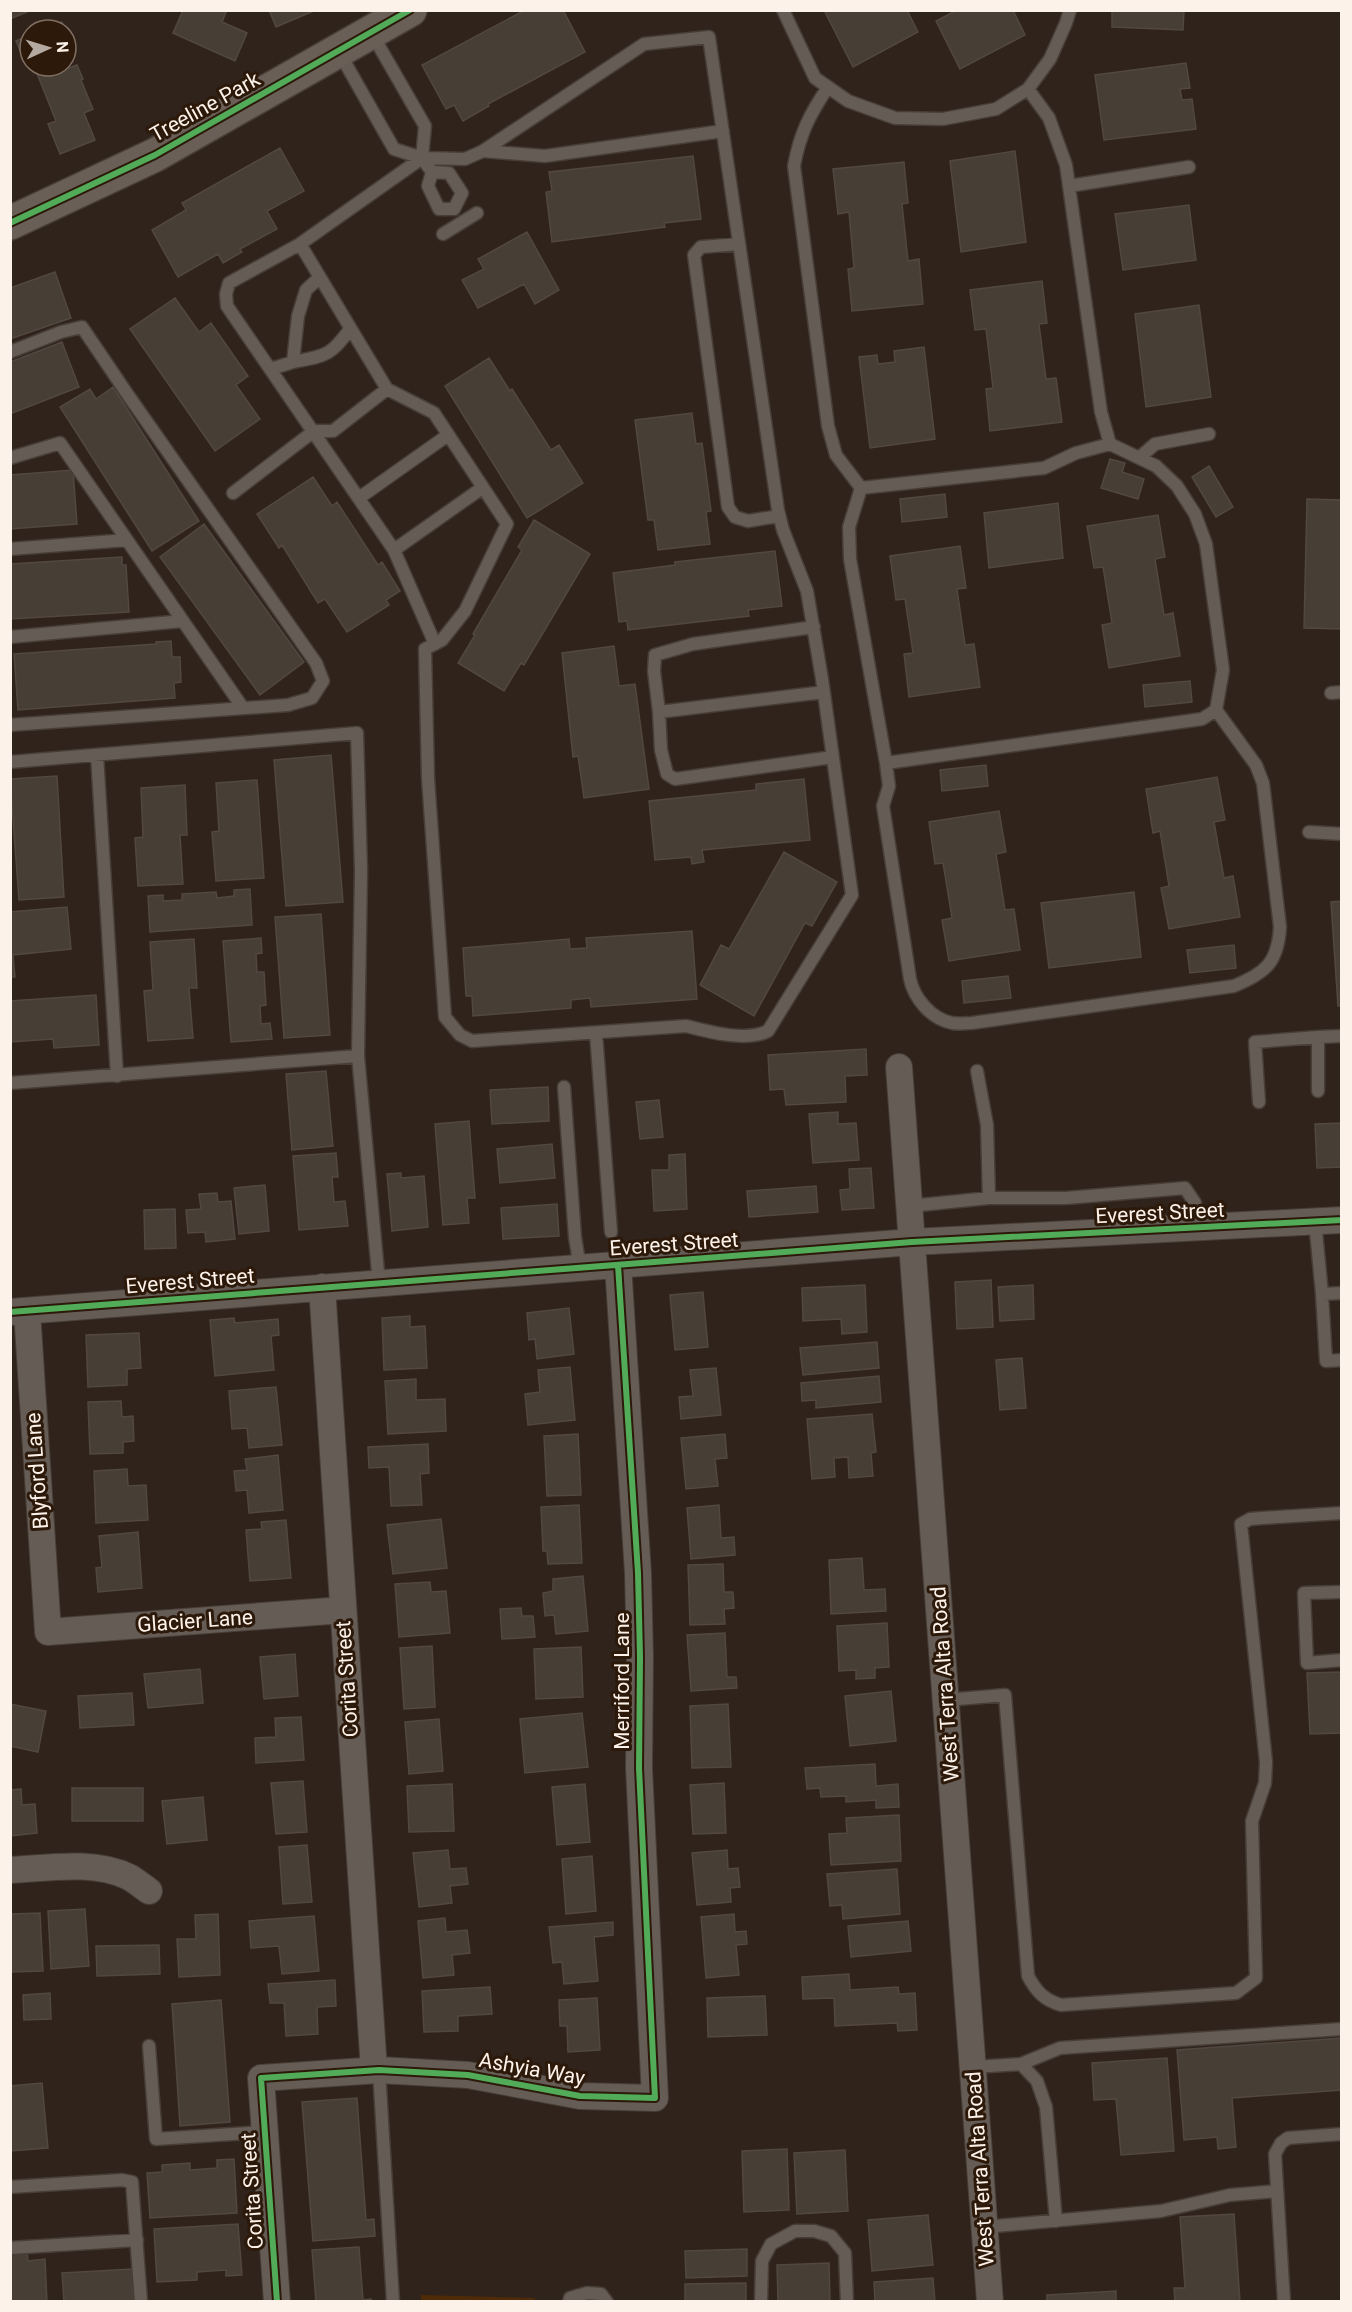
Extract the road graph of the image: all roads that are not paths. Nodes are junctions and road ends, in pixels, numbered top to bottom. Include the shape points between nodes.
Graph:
1 (410, 10) edge
2 (783, 10) edge
3 (1070, 10) edge
4 (372, 32) junction
5 (339, 51) junction
6 (828, 87) junction
7 (1028, 89) junction
8 (723, 131) junction
9 (483, 151) junction
10 (422, 158) junction
11 (1189, 167) dead end
12 (432, 172) junction
13 (1069, 186) junction
14 (454, 209) junction
15 (477, 213) dead end
16 (10, 223) edge
17 (461, 223) junction
18 (443, 234) dead end
19 (300, 244) junction
20 (739, 244) junction
21 (320, 277) junction
22 (350, 329) junction
23 (10, 352) edge
24 (293, 362) junction
25 (271, 369) junction
26 (387, 389) junction
27 (315, 431) junction
28 (1209, 434) dead end
29 (448, 435) junction
30 (1110, 444) junction
31 (10, 458) edge
32 (1139, 458) junction
33 (482, 488) junction
34 (861, 488) junction
35 (233, 493) dead end
36 (359, 498) junction
37 (779, 516) junction
38 (127, 540) junction
39 (10, 549) edge
40 (394, 550) junction
41 (183, 621) junction
42 (814, 627) junction
43 (10, 637) edge
44 (435, 644) junction
45 (824, 693) junction
46 (243, 708) junction
47 (1216, 710) junction
48 (659, 712) junction
49 (10, 725) edge
50 (97, 755) junction
51 (833, 757) junction
52 (10, 762) edge
53 (886, 763) junction
54 (1309, 832) dead end
55 (1341, 834) edge
56 (596, 1033) junction
57 (1341, 1036) edge
58 (1318, 1037) junction
59 (358, 1056) junction
60 (899, 1067) dead end
61 (977, 1071) dead end
62 (117, 1076) junction
63 (10, 1083) edge
64 (564, 1087) dead end
65 (1318, 1091) dead end
66 (1259, 1102) dead end
67 (989, 1198) junction
68 (910, 1206) junction
69 (1341, 1220) edge
70 (1315, 1221) junction
71 (1199, 1227) junction
72 (611, 1232) dead end
73 (912, 1242) junction
74 (618, 1265) junction
75 (580, 1268) junction
76 (379, 1283) junction
77 (322, 1287) junction
78 (1341, 1293) edge
79 (1322, 1294) junction
80 (19, 1311) edge
81 (1341, 1360) edge
82 (1341, 1513) edge
83 (1341, 1592) edge
84 (343, 1610) junction
85 (48, 1632) joint
86 (1341, 1660) edge
87 (946, 1700) junction
88 (10, 1870) edge
89 (149, 1891) dead end
90 (1341, 2029) edge
91 (148, 2046) dead end
92 (1021, 2064) junction
93 (973, 2067) junction
94 (377, 2070) junction
95 (261, 2078) joint
96 (655, 2098) joint
97 (265, 2132) junction
98 (1341, 2134) edge
99 (10, 2187) edge
100 (1277, 2191) junction
101 (1056, 2221) junction
102 (985, 2227) junction
103 (137, 2240) junction
104 (10, 2248) edge
105 (141, 2301) edge
106 (277, 2301) edge
107 (393, 2301) edge
108 (569, 2301) edge
109 (607, 2301) edge
110 (762, 2301) edge
111 (848, 2301) edge
112 (990, 2301) edge
113 (1284, 2301) edge

1 - 4 street, Treeline Park
2 - 6 lane via 815,78
3 - 7 lane via 1050,59
4 - 5 street, Treeline Park
4 - 10 lane via 425,126
5 - 10 lane via 394,149
5 - 16 street, Treeline Park via 155,155
6 - 7 lane via 848,101 895,118 914,119 943,119 996,109
6 - 34 lane via 798,139 794,166 828,426 836,454
7 - 13 lane via 1049,118 1066,165
8 - 9 lane via 545,156
8 - 9 lane via 709,37 644,44
8 - 20 lane
9 - 10 lane via 465,159
10 - 12 lane
10 - 19 lane
11 - 13 lane
12 - 14 lane via 428,186 439,209
12 - 14 lane via 449,173 462,193
13 - 30 lane via 1101,412
14 - 17 lane
15 - 17 lane
17 - 18 lane
19 - 21 lane
19 - 25 lane via 229,283 226,294 227,306
20 - 37 lane
20 - 37 lane via 701,247 694,255 728,507 735,518 748,521
21 - 22 lane
21 - 24 lane via 306,290 298,316
22 - 24 lane via 325,356
22 - 26 lane
23 - 46 lane via 82,327 316,663 323,681 312,698 288,705
24 - 25 lane
25 - 27 lane
26 - 27 lane via 333,431
26 - 29 lane via 434,413
27 - 35 lane
27 - 36 lane
28 - 32 lane via 1155,444
29 - 33 lane
29 - 36 lane
30 - 32 lane
30 - 34 lane via 1076,453 1044,468
31 - 38 lane via 60,443
32 - 47 lane via 1156,466 1178,486 1195,514 1206,544 1222,670
33 - 40 lane
33 - 44 lane via 507,524 465,611
34 - 53 lane via 849,527 850,558
36 - 40 lane
37 - 42 lane via 807,591
38 - 39 lane
38 - 41 lane
40 - 44 lane
41 - 43 lane
41 - 46 lane
42 - 45 lane
42 - 48 lane via 693,644 655,655
44 - 56 lane via 425,649 428,778 445,1017 460,1035 472,1041
45 - 48 lane
45 - 51 lane
46 - 49 lane
47 - 53 lane via 1202,720
47 - 53 lane via 1256,765 1263,783 1280,927 1279,949 1268,966 1254,978 1234,986 972,1023 951,1023 933,1015 913,992 910,979 883,806 889,786
48 - 51 lane via 661,750 667,774 675,780
50 - 52 lane
50 - 59 lane via 357,733 361,870
50 - 62 lane
51 - 56 lane via 852,895 768,1031 758,1036 686,1026
54 - 55 lane
56 - 72 lane
57 - 58 lane
58 - 65 lane
58 - 66 lane via 1255,1042
59 - 62 lane
59 - 76 lane
60 - 68 street, West Terra Alta Road
61 - 67 lane via 987,1125
62 - 63 lane
64 - 75 lane
67 - 68 lane
67 - 71 lane via 1066,1198 1185,1188 1195,1203
68 - 73 street, West Terra Alta Road
69 - 70 street, Everest Street
70 - 71 street, Everest Street
70 - 79 lane
71 - 73 street, Everest Street
73 - 74 street, Everest Street
73 - 87 street, West Terra Alta Road
74 - 75 street, Everest Street
74 - 96 street, Merriford Lane via 638,1573 639,1768
75 - 76 street, Everest Street
76 - 77 street, Everest Street
77 - 80 street, Everest Street
77 - 84 street, Corita Street
78 - 79 lane
79 - 81 lane via 1326,1361
80 - 85 street, Blyford Lane
82 - 87 lane via 1262,1518 1241,1524 1266,1762 1265,1784 1252,1821 1256,1978 1236,1993 1061,2005 1042,1995 1028,1976 1005,1695
83 - 86 lane via 1304,1593 1307,1663
84 - 85 street, Glacier Lane
84 - 94 street, Corita Street
87 - 93 street, West Terra Alta Road
88 - 89 street via 100,1868 128,1877
90 - 92 lane via 1060,2048
91 - 97 lane via 156,2139
92 - 93 lane
92 - 101 lane via 1037,2081 1046,2107
93 - 102 street, West Terra Alta Road
94 - 95 street, Ashyia Way
94 - 96 street, Ashyia Way via 468,2075 580,2096
94 - 107 lane
95 - 97 street, Corita Street
97 - 106 street, Corita Street
98 - 100 lane via 1288,2138 1281,2143 1275,2154
99 - 103 lane via 132,2182
100 - 101 lane via 1230,2195 1161,2211
100 - 113 lane
101 - 102 lane
102 - 112 street, West Terra Alta Road
103 - 104 lane
103 - 105 lane
108 - 109 lane via 587,2293 602,2294
110 - 111 lane via 762,2261 771,2244 795,2231 814,2231 831,2236 845,2253

